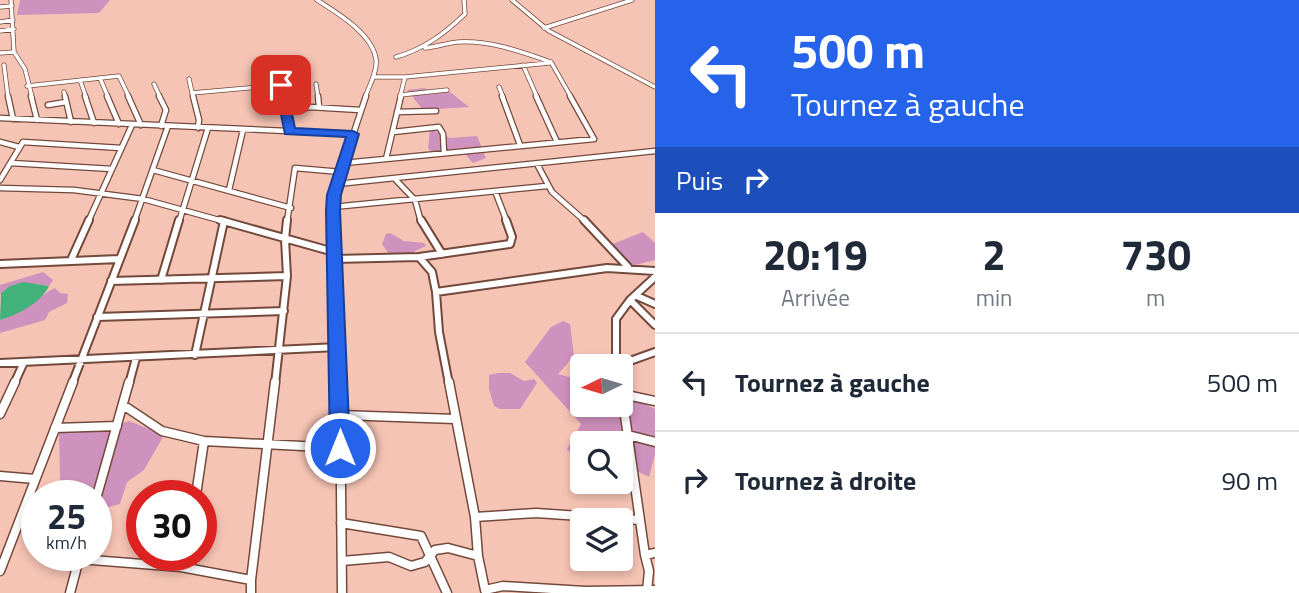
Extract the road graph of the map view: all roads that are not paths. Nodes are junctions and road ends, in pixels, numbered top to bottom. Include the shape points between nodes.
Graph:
1 (11, 0) edge
2 (317, 0) edge
3 (464, 0) edge
4 (512, 0) edge
5 (632, 0) edge
6 (12, 6) junction
7 (0, 7) edge
8 (13, 20) junction
9 (0, 22) edge
10 (544, 28) junction
11 (14, 29) junction
12 (0, 31) edge
13 (425, 47) junction
14 (14, 52) junction
15 (0, 53) edge
16 (396, 57) dead end
17 (551, 62) junction
18 (280, 63) dead end
19 (4, 65) dead end
20 (523, 65) junction
21 (373, 77) junction
22 (405, 77) junction
23 (100, 78) junction
24 (189, 79) dead end
25 (80, 80) junction
26 (155, 84) dead end
27 (316, 84) dead end
28 (281, 85) junction
29 (27, 86) junction
30 (499, 87) dead end
31 (655, 87) edge
32 (447, 90) dead end
33 (64, 92) dead end
34 (192, 93) junction
35 (400, 95) junction
36 (66, 102) junction
37 (48, 104) dead end
38 (319, 107) junction
39 (360, 110) junction
40 (436, 110) dead end
41 (285, 112) junction
42 (397, 112) junction
43 (0, 118) edge
44 (13, 119) junction
45 (37, 120) junction
46 (71, 122) junction
47 (94, 123) junction
48 (119, 124) junction
49 (132, 125) junction
50 (141, 125) junction
51 (165, 126) junction
52 (198, 128) junction
53 (208, 128) junction
54 (243, 130) junction
55 (290, 131) junction
56 (393, 132) junction
57 (353, 134) junction
58 (0, 142) edge
59 (557, 142) junction
60 (520, 145) junction
61 (19, 147) junction
62 (121, 148) junction
63 (655, 151) edge
64 (444, 153) junction
65 (386, 159) junction
66 (11, 163) junction
67 (344, 163) junction
68 (537, 164) junction
69 (112, 169) junction
70 (153, 170) junction
71 (341, 172) junction
72 (395, 179) junction
73 (0, 180) edge
74 (192, 180) junction
75 (337, 184) junction
76 (547, 186) junction
77 (0, 188) edge
78 (229, 190) junction
79 (495, 191) junction
80 (101, 193) junction
81 (143, 199) junction
82 (415, 200) junction
83 (333, 207) junction
84 (291, 208) junction
85 (183, 209) junction
86 (224, 221) junction
87 (285, 239) junction
88 (442, 254) junction
89 (334, 255) junction
90 (419, 257) junction
91 (119, 259) junction
92 (71, 260) junction
93 (0, 264) edge
94 (628, 267) junction
95 (655, 271) edge
96 (287, 276) junction
97 (655, 277) edge
98 (211, 278) junction
99 (161, 280) junction
100 (111, 281) junction
101 (436, 292) junction
102 (633, 298) junction
103 (655, 304) edge
104 (284, 311) junction
105 (203, 313) junction
106 (97, 317) junction
107 (655, 325) edge
108 (338, 347) junction
109 (280, 351) junction
110 (655, 352) edge
111 (616, 354) edge
112 (195, 355) junction
113 (136, 358) junction
114 (80, 360) junction
115 (634, 360) edge
116 (24, 362) junction
117 (0, 363) edge
118 (634, 395) edge
119 (655, 401) edge
120 (123, 405) junction
121 (0, 414) edge
122 (340, 415) junction
123 (455, 419) junction
124 (117, 426) junction
125 (55, 428) junction
126 (633, 436) edge
127 (204, 441) junction
128 (655, 442) edge
129 (266, 446) junction
130 (340, 448) junction
131 (633, 474) edge
132 (0, 476) edge
133 (35, 479) junction
134 (101, 480) edge
135 (198, 480) edge
136 (475, 517) junction
137 (639, 520) junction
138 (341, 523) junction
139 (428, 553) junction
140 (650, 554) edge
141 (478, 556) junction
142 (342, 561) junction
143 (0, 571) edge
144 (76, 571) edge
145 (198, 571) edge
146 (251, 580) junction
147 (528, 590) edge
148 (483, 591) edge
149 (650, 591) edge
150 (69, 593) edge
151 (251, 593) edge
152 (342, 593) edge
153 (447, 593) edge

1 - 6 street
2 - 21 street via 372,49 377,62
3 - 13 street via 463,15
4 - 10 street
5 - 10 street
6 - 7 street
6 - 8 street
8 - 9 street
8 - 11 street
10 - 31 street
11 - 12 street
11 - 14 street
13 - 16 street
13 - 17 street via 472,43
14 - 15 street
14 - 29 street
17 - 20 street
17 - 59 street via 594,139
18 - 28 street
19 - 44 street
20 - 22 street
20 - 59 street
21 - 22 street
21 - 39 street
22 - 35 street
23 - 25 street
23 - 48 street
23 - 50 street via 120,76
24 - 34 street
25 - 29 street
25 - 47 street
26 - 51 street via 166,110
27 - 38 street
28 - 34 street
28 - 41 street
29 - 45 street
30 - 60 street
32 - 35 street
33 - 36 street
34 - 52 street
35 - 42 street
36 - 37 street
36 - 46 street
38 - 39 street
38 - 41 street
39 - 57 street
40 - 42 street
41 - 55 street
42 - 56 street
43 - 44 street
44 - 45 street
45 - 46 street
46 - 47 street
47 - 48 street
48 - 49 street
49 - 50 street
49 - 62 street
50 - 51 street
51 - 52 street
51 - 70 street
52 - 53 street
53 - 54 street
53 - 74 street
54 - 55 street
54 - 78 street
55 - 57 street
56 - 64 street via 439,127
56 - 65 street
57 - 67 street
58 - 61 street
59 - 60 street
60 - 64 street
61 - 62 street via 23,142
61 - 66 street
62 - 69 street
63 - 68 street
64 - 65 street
65 - 67 street
66 - 69 street
66 - 73 street
67 - 71 street
68 - 72 street
68 - 76 street
69 - 80 street
70 - 74 street
70 - 81 street
71 - 75 street
71 - 84 street via 295,168
72 - 75 street
72 - 82 street
74 - 78 street
74 - 85 street
75 - 83 street
76 - 79 street
76 - 94 street
77 - 80 street
78 - 84 street
79 - 82 street
79 - 88 street via 512,237 510,244
80 - 81 street
80 - 92 street
81 - 85 street
81 - 91 street
82 - 83 street
82 - 88 street via 426,233
83 - 89 street
84 - 87 street
85 - 86 street
85 - 99 street
86 - 87 street
86 - 98 street
87 - 89 street
87 - 96 street
88 - 90 street
89 - 90 street
89 - 108 street
90 - 101 street via 434,274
91 - 92 street
91 - 100 street
92 - 93 street
94 - 95 street
94 - 101 street via 476,283
96 - 98 street
96 - 104 street
97 - 102 street
98 - 99 street
98 - 105 street
99 - 100 street
100 - 106 street
101 - 123 street
102 - 103 street
102 - 107 street
102 - 111 street via 616,320
104 - 105 street
104 - 109 street
105 - 106 street
105 - 112 street
106 - 114 street
108 - 109 street
108 - 122 street
109 - 112 street
109 - 129 street
110 - 115 street
112 - 113 street
113 - 114 street
113 - 120 street
114 - 116 street
114 - 125 street
116 - 117 street
116 - 121 street
118 - 119 street
120 - 124 street
120 - 127 street via 140,413 150,425
122 - 123 street
122 - 130 street
123 - 136 street
124 - 125 street
124 - 134 street
125 - 133 street
126 - 128 street
127 - 129 street
127 - 135 street
129 - 130 street
129 - 146 street
130 - 138 street
131 - 137 street
132 - 133 street
133 - 143 street
136 - 137 street via 545,514
136 - 141 street
137 - 140 street
138 - 139 street via 421,536
138 - 142 street
139 - 141 street via 441,548
139 - 142 street via 425,562 411,566 388,557
139 - 153 street
140 - 149 street
141 - 148 street
142 - 152 street
144 - 150 street
145 - 146 street
146 - 151 street
147 - 148 street via 503,586
147 - 149 street

